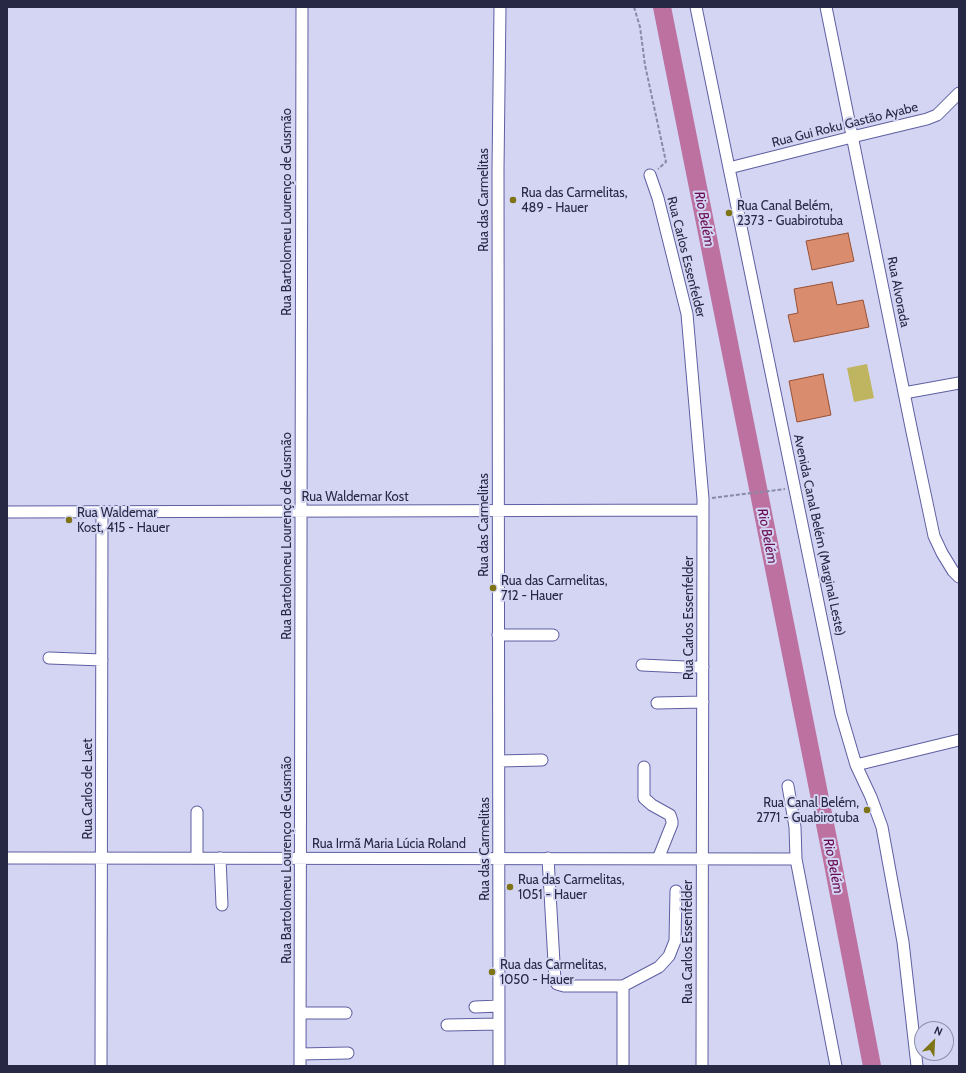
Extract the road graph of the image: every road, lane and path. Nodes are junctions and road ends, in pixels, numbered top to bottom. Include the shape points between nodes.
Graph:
1 (302, 7) edge
2 (500, 7) edge
3 (634, 7) edge
4 (696, 7) edge
5 (826, 7) edge
6 (959, 93) edge
7 (852, 137) junction
8 (729, 168) junction
9 (650, 175) joint
10 (959, 383) edge
11 (904, 393) junction
12 (774, 490) dead end
13 (703, 505) junction
14 (301, 511) junction
15 (498, 511) junction
16 (7, 512) edge
17 (102, 512) junction
18 (959, 577) edge
19 (498, 635) junction
20 (553, 635) dead end
21 (49, 658) dead end
22 (102, 660) junction
23 (642, 666) dead end
24 (703, 667) junction
25 (703, 702) junction
26 (657, 703) dead end
27 (959, 740) edge
28 (542, 760) dead end
29 (499, 761) junction
30 (856, 765) junction
31 (644, 767) dead end
32 (788, 786) dead end
33 (197, 812) dead end
34 (7, 858) edge
35 (102, 858) junction
36 (197, 858) junction
37 (220, 858) junction
38 (300, 858) junction
39 (499, 858) junction
40 (548, 858) junction
41 (658, 858) junction
42 (703, 858) junction
43 (796, 859) junction
44 (676, 891) dead end
45 (222, 905) dead end
46 (623, 986) junction
47 (499, 1006) junction
48 (475, 1007) dead end
49 (300, 1013) junction
50 (346, 1014) dead end
51 (499, 1024) junction
52 (447, 1025) dead end
53 (348, 1053) dead end
54 (300, 1054) junction
55 (101, 1066) edge
56 (300, 1066) edge
57 (499, 1066) edge
58 (623, 1066) edge
59 (702, 1066) edge
60 (836, 1066) edge
61 (917, 1066) edge

1 - 14 street, Rua Bartolomeu Lourenço de Gusmão
2 - 15 street, Rua das Carmelitas
3 - 9 path via 666,162
4 - 8 street, Avenida Canal Belém (Marginal Leste)
5 - 7 street, Rua Alvorada
6 - 7 street, Rua Gui Roku Gastão Ayabe via 937,115
7 - 8 street, Rua Gui Roku Gastão Ayabe
7 - 11 street, Rua Alvorada
8 - 30 street, Avenida Canal Belém (Marginal Leste) via 841,714
9 - 13 street, Rua Carlos Essenfelder via 687,314
10 - 11 street
11 - 18 street, Rua Alvorada via 934,536 942,553
12 - 13 path via 743,494
13 - 15 street, Rua Waldemar Kost
13 - 24 street, Rua Carlos Essenfelder
14 - 15 street, Rua Waldemar Kost
14 - 17 street, Rua Waldemar Kost
14 - 38 street, Rua Bartolomeu Lourenço de Gusmão
15 - 19 street, Rua das Carmelitas
16 - 17 street, Rua Waldemar Kost
17 - 22 street, Rua Carlos de Laet
19 - 20 street
19 - 29 street, Rua das Carmelitas
21 - 22 street
22 - 35 street, Rua Carlos de Laet
23 - 24 street
24 - 25 street, Rua Carlos Essenfelder
25 - 26 street
25 - 42 street, Rua Carlos Essenfelder
27 - 30 street
28 - 29 street
29 - 39 street, Rua das Carmelitas
30 - 61 street, Avenida Canal Belém (Marginal Leste) via 882,827 903,942
31 - 41 street via 644,798 670,815 672,821
32 - 43 street via 795,827
33 - 36 street
34 - 35 street, Rua Irmã Maria Lúcia Roland
35 - 36 street, Rua Irmã Maria Lúcia Roland
35 - 55 street, Rua Carlos de Laet
36 - 37 street, Rua Irmã Maria Lúcia Roland
37 - 38 street, Rua Irmã Maria Lúcia Roland
37 - 45 street
38 - 39 street, Rua Irmã Maria Lúcia Roland
38 - 49 street, Rua Bartolomeu Lourenço de Gusmão
39 - 40 street, Rua Irmã Maria Lúcia Roland
39 - 47 street, Rua das Carmelitas
40 - 41 street, Rua Irmã Maria Lúcia Roland
40 - 46 street via 557,984
41 - 42 street, Rua Irmã Maria Lúcia Roland
42 - 43 street, Rua Irmã Maria Lúcia Roland
42 - 59 street, Rua Carlos Essenfelder
43 - 60 street
44 - 46 street via 675,941 669,956 659,967
46 - 58 street
47 - 48 street
47 - 51 street, Rua das Carmelitas
49 - 50 street
49 - 54 street, Rua Bartolomeu Lourenço de Gusmão
51 - 52 street
51 - 57 street, Rua das Carmelitas
53 - 54 street
54 - 56 street, Rua Bartolomeu Lourenço de Gusmão

